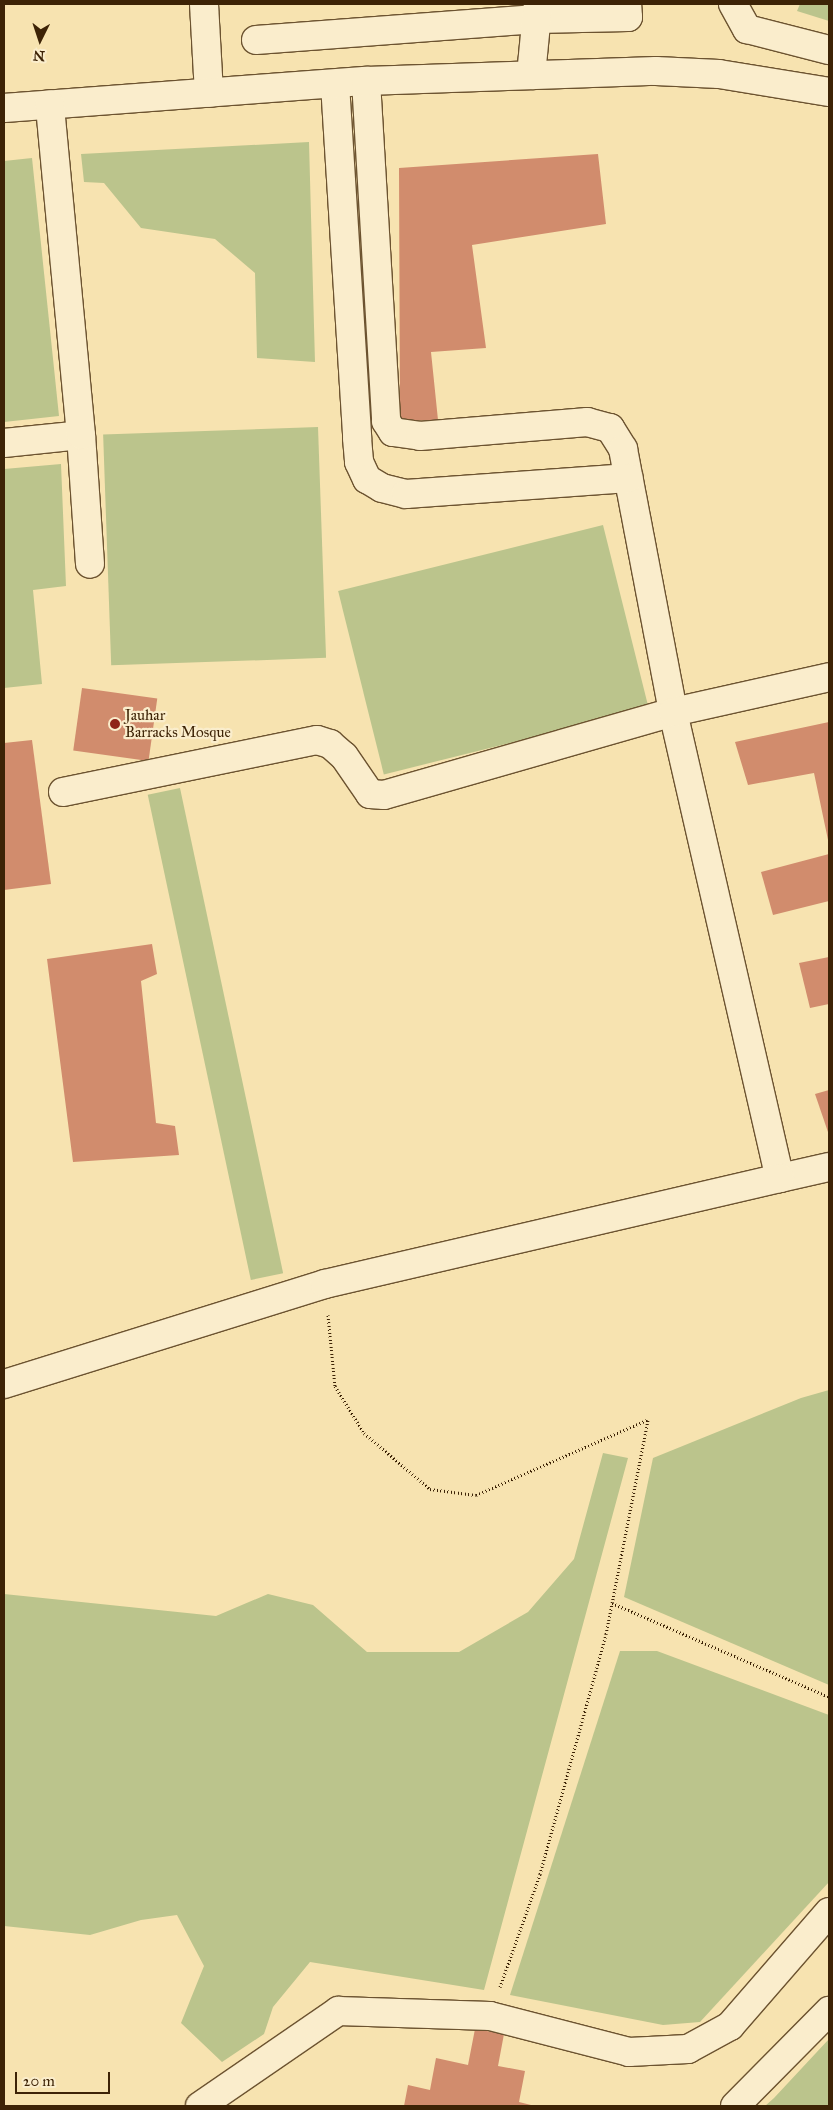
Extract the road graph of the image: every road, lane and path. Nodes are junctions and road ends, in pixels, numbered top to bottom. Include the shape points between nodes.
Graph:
1 (204, 4) edge
2 (628, 4) edge
3 (733, 4) edge
4 (537, 11) edge
5 (256, 40) dead end
6 (829, 50) edge
7 (531, 76) junction
8 (366, 81) junction
9 (335, 84) junction
10 (829, 92) edge
11 (209, 93) junction
12 (50, 104) junction
13 (4, 108) edge
14 (81, 434) junction
15 (4, 443) edge
16 (628, 478) junction
17 (90, 564) dead end
18 (829, 677) edge
19 (673, 712) junction
20 (63, 792) dead end
21 (829, 1167) edge
22 (780, 1178) junction
23 (325, 1284) junction
24 (4, 1384) edge
25 (612, 1603) junction
26 (829, 1697) edge
27 (829, 1912) edge
28 (829, 2011) edge
29 (490, 2016) junction
30 (200, 2106) edge
31 (735, 2106) edge

1 - 11 street
2 - 4 street via 628,17
3 - 6 street via 747,29
4 - 5 street
4 - 7 street
7 - 8 street
7 - 10 street via 656,71 719,74
8 - 9 street
8 - 16 street via 384,405 386,421 393,432 420,436 587,422 610,428 623,449
9 - 11 street
9 - 16 street via 356,438 359,462 367,479 382,488 406,494
11 - 12 street
12 - 13 street
12 - 14 street
14 - 15 street
14 - 17 street
16 - 19 street
18 - 19 street
19 - 20 street via 384,795 370,794 344,756 330,744 317,740
19 - 22 street
21 - 22 street
22 - 23 street
23 - 24 street
23 - 25 path via 335,1386 364,1433 430,1489 476,1495 648,1420
25 - 26 path
25 - 29 path via 540,1874
27 - 29 street via 730,2026 688,2049 629,2052
28 - 31 street
29 - 30 street via 338,2011

